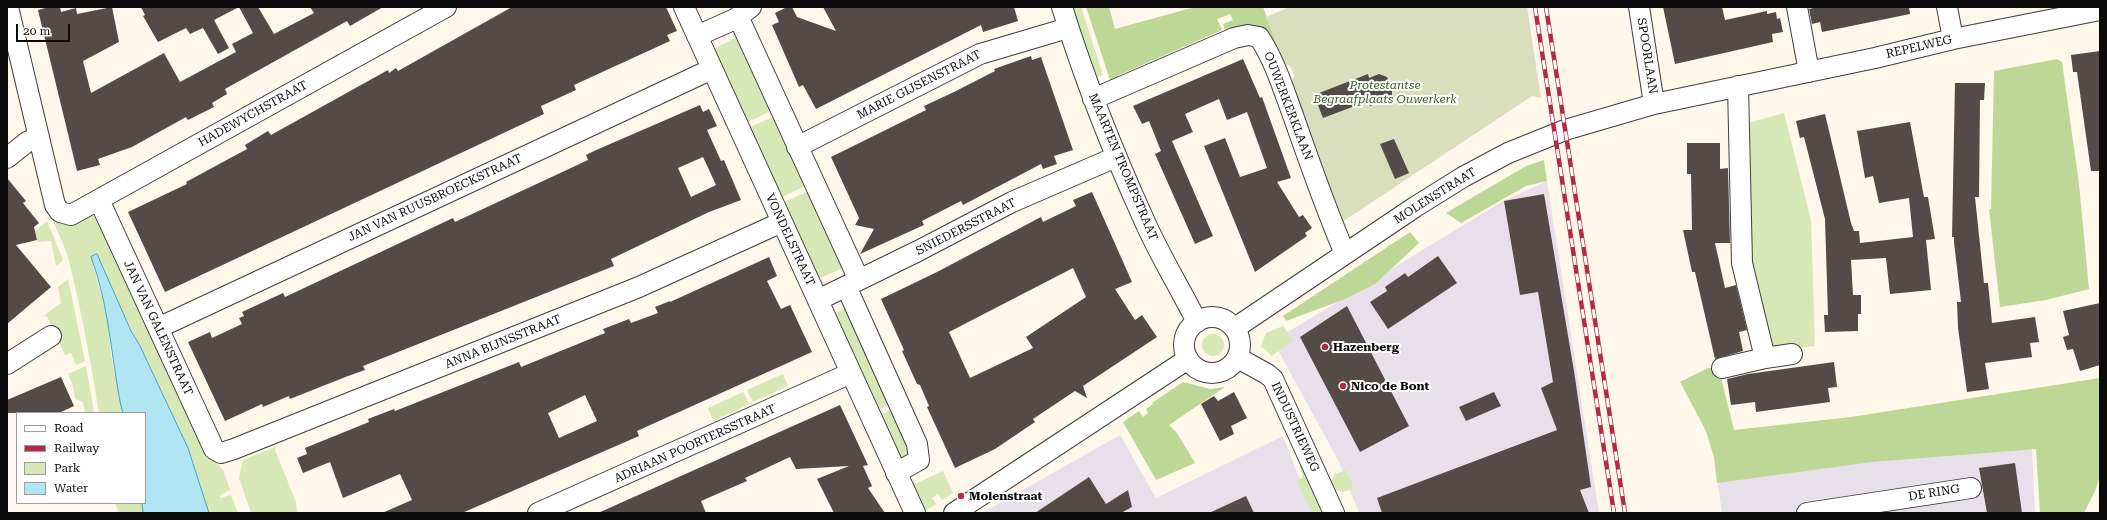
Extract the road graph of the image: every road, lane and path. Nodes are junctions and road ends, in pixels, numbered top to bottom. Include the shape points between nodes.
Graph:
1 (8, 7) edge
2 (446, 7) edge
3 (684, 7) edge
4 (1062, 7) edge
5 (1640, 7) edge
6 (1798, 7) edge
7 (1947, 7) edge
8 (2100, 10) edge
9 (743, 13) edge
10 (2059, 13) edge
11 (1068, 28) junction
12 (697, 36) junction
13 (1953, 39) junction
14 (712, 69) junction
15 (1809, 72) junction
16 (1738, 86) junction
17 (1093, 100) junction
18 (1654, 104) junction
19 (40, 138) junction
20 (797, 147) junction
21 (1116, 157) junction
22 (7, 158) edge
23 (99, 200) junction
24 (782, 222) junction
25 (1345, 254) junction
26 (853, 283) junction
27 (818, 300) junction
28 (1197, 322) junction
29 (158, 328) junction
30 (1235, 328) junction
31 (51, 336) dead end
32 (1792, 354) dead end
33 (1238, 358) junction
34 (1765, 358) junction
35 (1188, 359) junction
36 (7, 364) edge
37 (1722, 368) dead end
38 (851, 373) junction
39 (221, 452) joint
40 (896, 473) junction
41 (1971, 488) dead end
42 (1898, 506) edge
43 (538, 513) edge
44 (915, 513) edge
45 (954, 513) edge
46 (1334, 513) edge
47 (1806, 513) edge

1 - 19 street
2 - 23 street, HADEWYCHSTRAAT
3 - 12 street, VONDELSTRAAT
4 - 11 street, MAARTEN TROMPSTRAAT
5 - 18 street, SPOORLAAN
6 - 15 street
7 - 13 street
8 - 10 street, REPELWEG
9 - 12 street
9 - 20 street via 742,25
10 - 13 street, REPELWEG
11 - 17 street, MAARTEN TROMPSTRAAT
11 - 20 street, MARIE GIJSENSTRAAT via 986,52 963,62
12 - 14 street, VONDELSTRAAT
13 - 15 street, REPELWEG
14 - 24 street, VONDELSTRAAT
14 - 29 street, JAN VAN RUUSBROECKSTRAAT
15 - 16 street, REPELWEG
16 - 18 street, REPELWEG
16 - 34 street via 1742,263
17 - 21 street, MAARTEN TROMPSTRAAT
17 - 25 street, OUWERKERKLAAN via 1234,38 1248,35 1259,37 1279,77
18 - 25 street, MOLENSTRAAT via 1572,127 1508,153 1434,194
19 - 22 street via 27,142
19 - 23 street, HADEWYCHSTRAAT via 55,205 60,212 71,215
20 - 26 street
21 - 26 street, SNIEDERSSTRAAT via 1012,202
21 - 28 street, MAARTEN TROMPSTRAAT via 1160,253
23 - 29 street, JAN VAN GALENSTRAAT
24 - 27 street, VONDELSTRAAT
24 - 39 street, ANNA BIJNSSTRAAT via 639,287
25 - 30 street, MOLENSTRAAT
26 - 27 street, SNIEDERSSTRAAT
26 - 40 street via 917,444 918,460
27 - 38 street, VONDELSTRAAT
28 - 30 street via 1212,317 1226,320
28 - 35 street via 1186,336 1184,344
29 - 39 street, JAN VAN GALENSTRAAT via 214,449
30 - 33 street via 1241,345
31 - 36 street
32 - 34 street
33 - 35 street via 1230,367 1212,373 1195,367
33 - 46 street, INDUSTRIEWEG via 1273,379
34 - 37 street
35 - 45 street
38 - 40 street, VONDELSTRAAT
38 - 43 street, ADRIAAN POORTERSSTRAAT
40 - 44 street, VONDELSTRAAT
41 - 42 street, DE RING
42 - 47 street, DE RING

